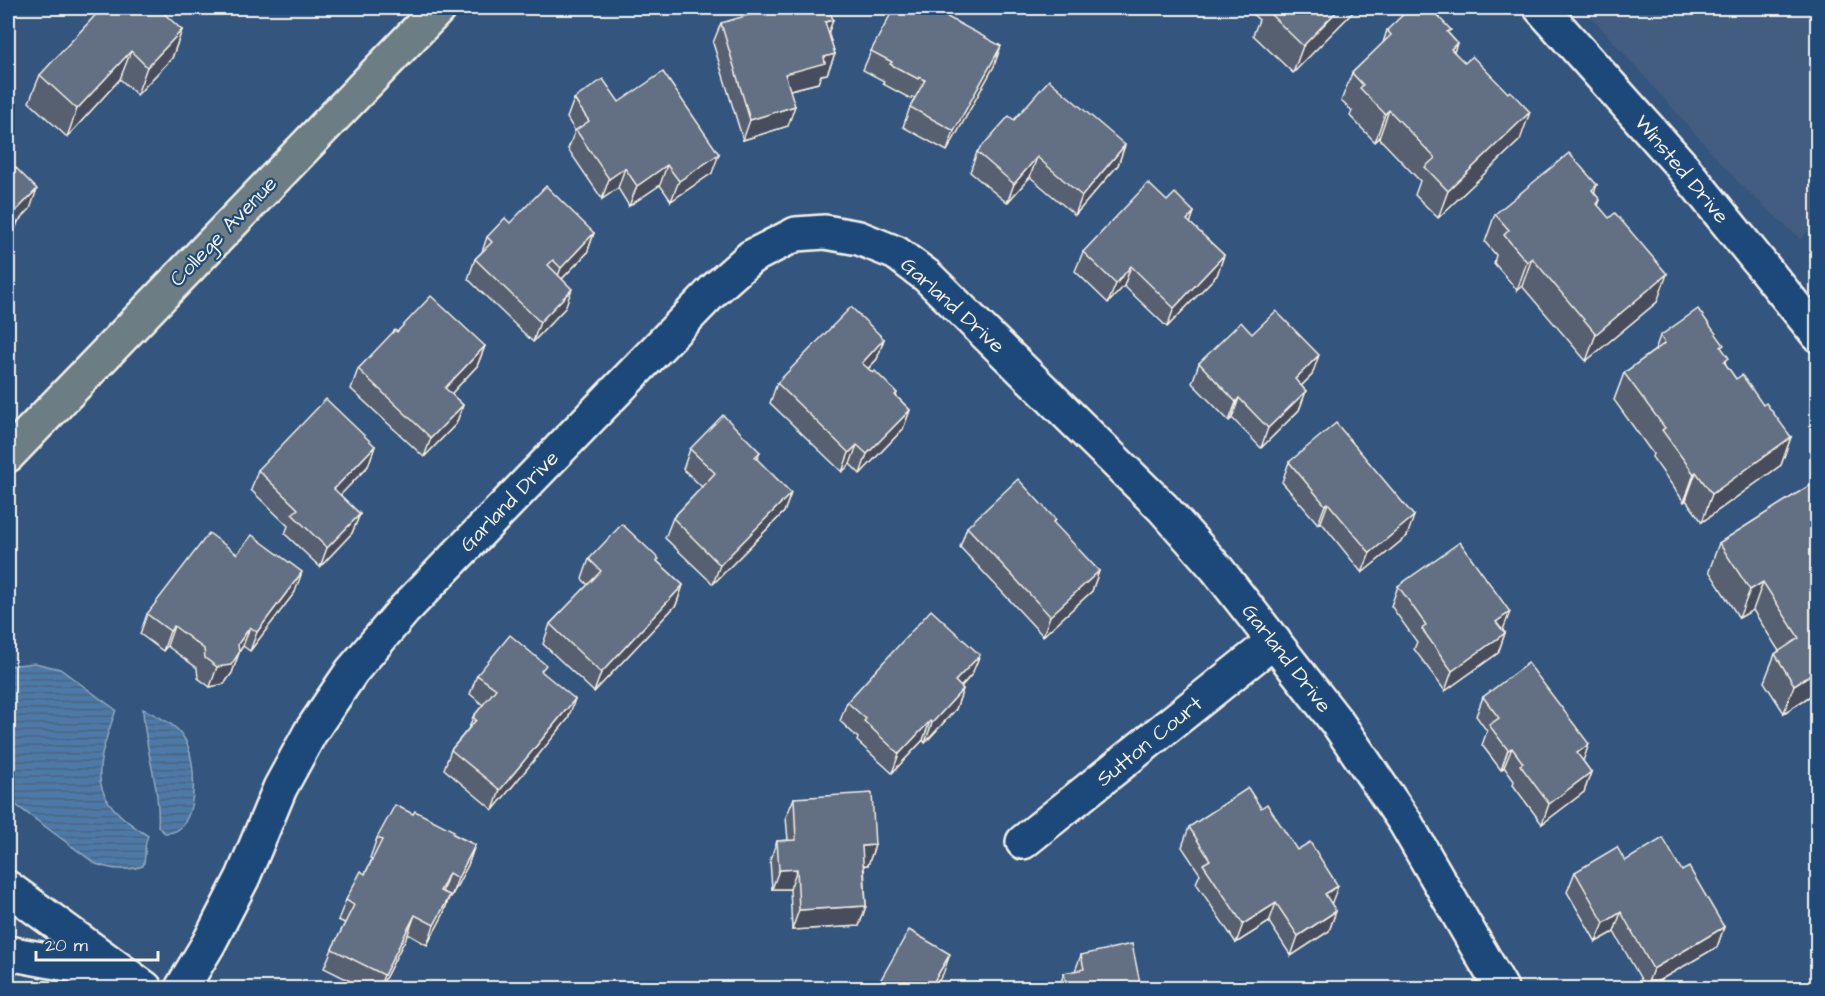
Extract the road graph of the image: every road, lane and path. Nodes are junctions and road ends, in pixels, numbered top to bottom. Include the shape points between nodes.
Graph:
1 (439, 8) edge
2 (1541, 8) edge
3 (1818, 335) edge
4 (8, 455) edge
5 (1274, 641) junction
6 (1023, 842) dead end
7 (8, 888) edge
8 (8, 952) edge
9 (127, 988) edge
10 (145, 988) edge
11 (182, 988) edge
12 (1501, 988) edge

1 - 4 main road, College Avenue
2 - 3 street, Winsted Drive via 1680,164
5 - 6 street, Sutton Court
5 - 11 street, Garland Drive via 1163,508 927,276 896,253 860,238 825,232 796,234 751,257 714,290 404,610 352,671 310,733 280,788 243,877
5 - 12 street, Garland Drive via 1339,725 1405,822
7 - 10 street
8 - 9 street via 73,965

